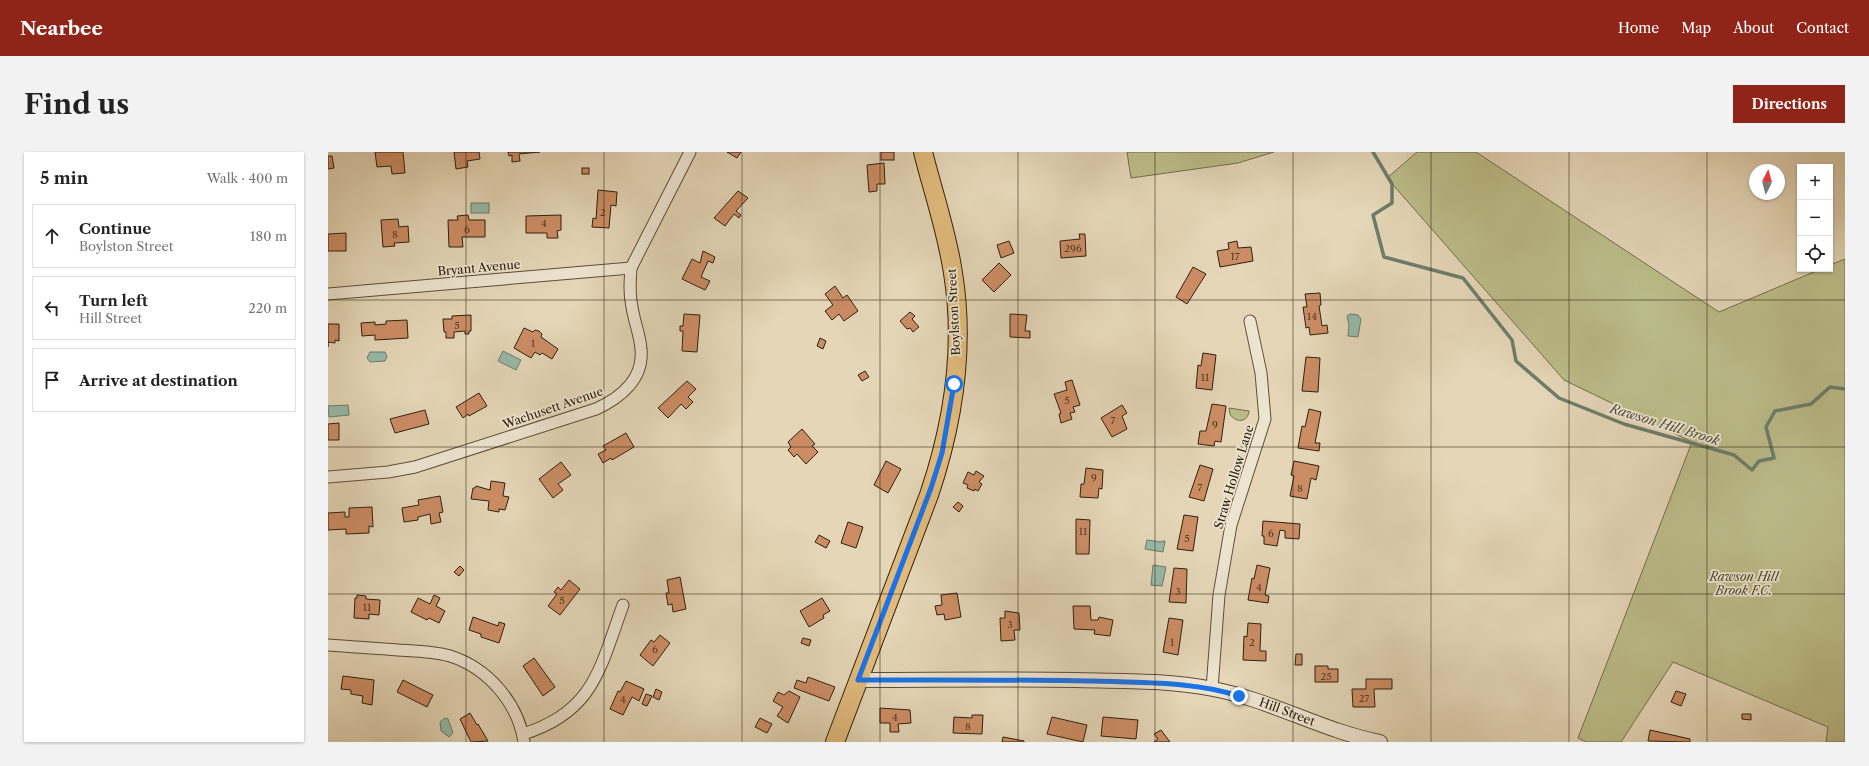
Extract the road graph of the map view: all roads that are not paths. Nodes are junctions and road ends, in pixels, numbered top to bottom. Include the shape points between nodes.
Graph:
1 (690, 152) edge
2 (923, 152) edge
3 (631, 268) junction
4 (328, 294) edge
5 (1250, 321) dead end
6 (328, 477) edge
7 (623, 605) dead end
8 (328, 645) edge
9 (858, 680) junction
10 (1212, 689) junction
11 (524, 738) edge
12 (834, 742) edge
13 (1380, 742) edge

1 - 3 street, Wachusett Avenue
2 - 9 main road, Boylston Street via 954,274 958,335 956,376 947,428 934,478
3 - 4 street, Bryant Avenue
3 - 6 street, Wachusett Avenue via 631,306 641,350 640,362 634,379 613,401 596,409 414,467
5 - 10 street, Straw Hollow Lane via 1261,373 1265,419 1231,525 1219,595
7 - 11 street via 597,677 586,694 557,720
8 - 11 street via 435,653 460,660 480,671 500,690 515,713
9 - 10 street, Hill Street via 1115,681
9 - 12 main road, Boylston Street
10 - 13 street, Hill Street via 1246,698 1338,731

